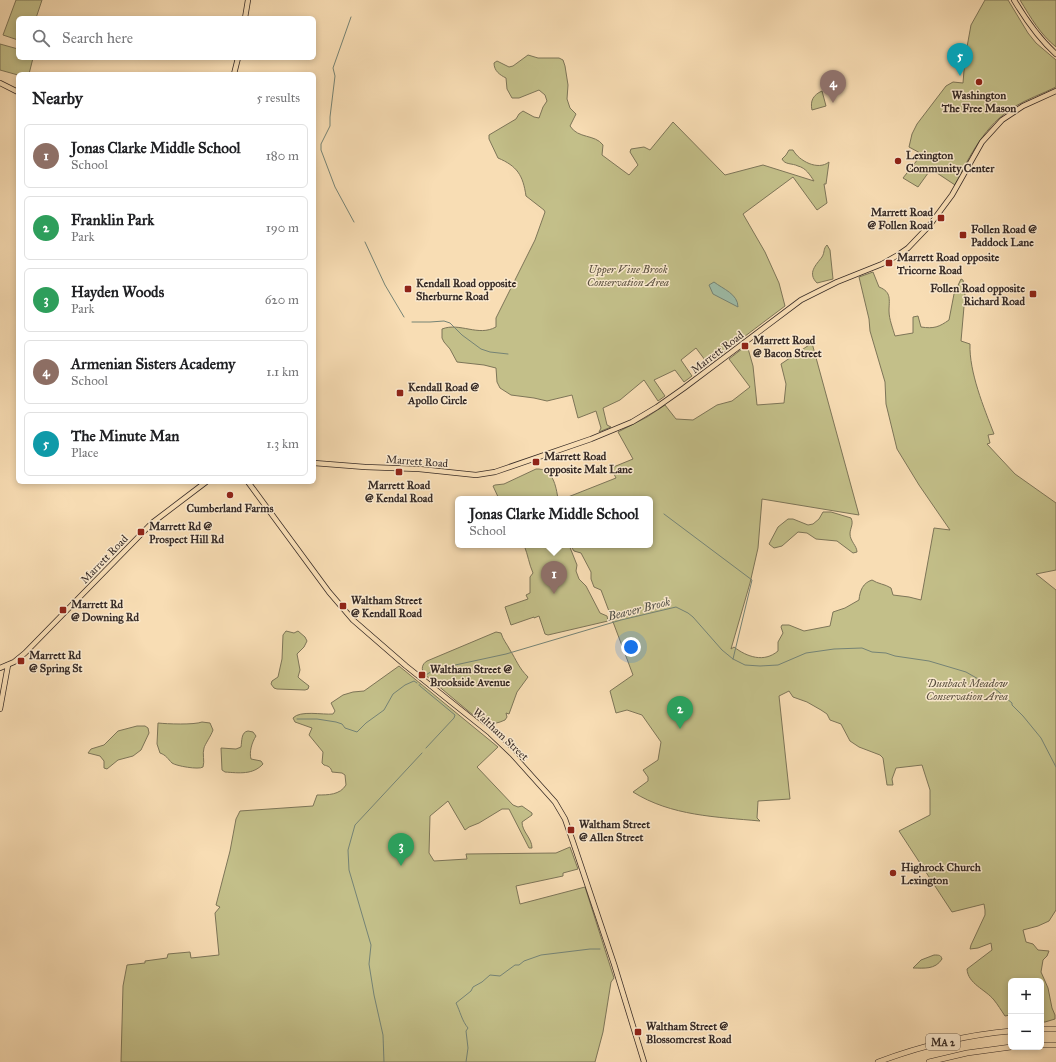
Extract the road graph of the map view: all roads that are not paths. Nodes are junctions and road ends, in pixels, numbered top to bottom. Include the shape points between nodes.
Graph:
1 (248, 0) edge
2 (1014, 0) edge
3 (245, 16) edge
4 (1056, 54) edge
5 (238, 60) edge
6 (234, 72) edge
7 (0, 83) edge
8 (16, 91) edge
9 (1056, 91) edge
10 (316, 463) edge
11 (203, 484) edge
12 (249, 484) edge
13 (8, 666) junction
14 (0, 668) edge
15 (0, 709) edge
16 (1044, 1029) edge
17 (1056, 1029) edge
18 (1008, 1031) edge
19 (1044, 1045) edge
20 (1056, 1045) edge
21 (1008, 1047) edge
22 (645, 1061) edge
23 (878, 1062) edge
24 (929, 1062) edge

1 - 3 main road
2 - 4 main road via 1034,32
5 - 6 main road
7 - 8 main road
9 - 10 main road, Marrett Road via 1016,110 1002,120 982,142 949,200 908,248 882,264 801,300 684,388 632,422 591,439 484,475
11 - 13 main road, Marrett Road via 152,522 25,653
12 - 22 main road, Waltham Street via 329,592 353,620 490,733 554,802 573,842
13 - 14 main road, Marrett Road
13 - 15 main road
16 - 17 highway
18 - 23 highway, MA 2 via 940,1043
19 - 20 highway
21 - 24 highway, MA 2 via 961,1054

